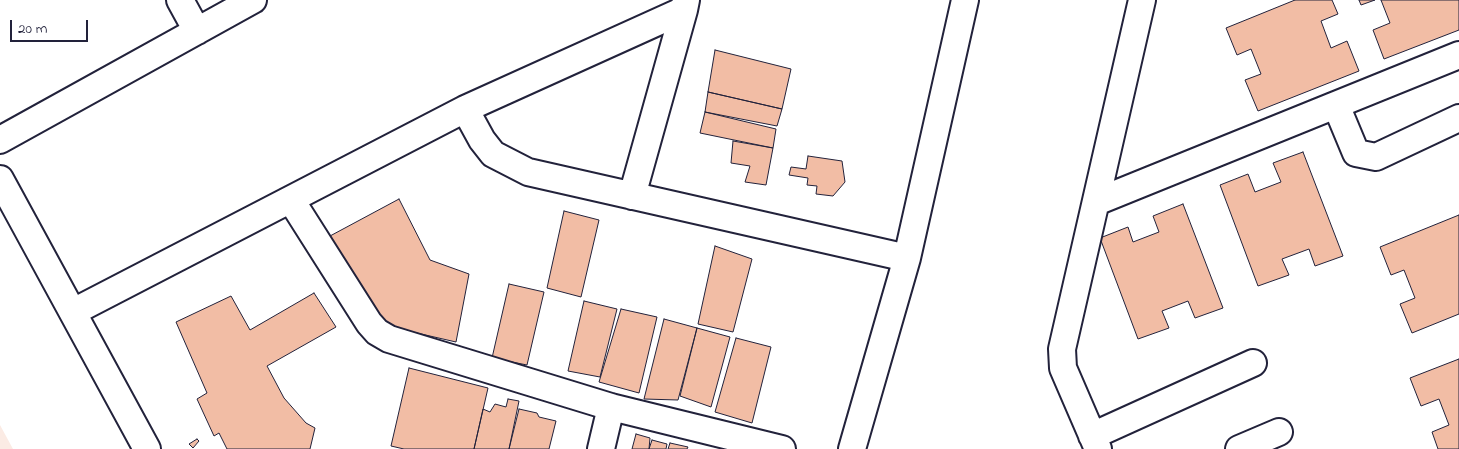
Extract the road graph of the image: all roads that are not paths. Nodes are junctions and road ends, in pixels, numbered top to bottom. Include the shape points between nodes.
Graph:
1 (180, 0) edge
2 (253, 0) edge
3 (965, 0) edge
4 (1142, 0) edge
5 (685, 5) edge
6 (196, 31) junction
7 (1459, 56) edge
8 (1336, 105) junction
9 (465, 109) junction
10 (1459, 118) edge
11 (0, 140) edge
12 (0, 179) edge
13 (632, 196) junction
14 (291, 200) junction
15 (1096, 202) junction
16 (906, 258) junction
17 (73, 312) junction
18 (1253, 363) dead end
19 (611, 407) junction
20 (1279, 432) dead end
21 (1095, 442) edge
22 (147, 449) edge
23 (601, 449) edge
24 (782, 449) edge
25 (852, 449) edge
26 (1239, 449) edge

1 - 6 street
2 - 6 street
3 - 16 street
4 - 15 street
5 - 9 street
5 - 13 street
6 - 11 street
7 - 8 street
8 - 10 street via 1356,153 1376,157
8 - 15 street
9 - 13 street via 493,154 509,163 528,172
9 - 14 street
12 - 17 street
13 - 16 street
14 - 17 street
14 - 19 street via 377,332 389,339
15 - 21 street via 1062,349 1063,368
16 - 25 street
17 - 22 street
18 - 21 street
19 - 23 street
19 - 24 street
20 - 26 street

